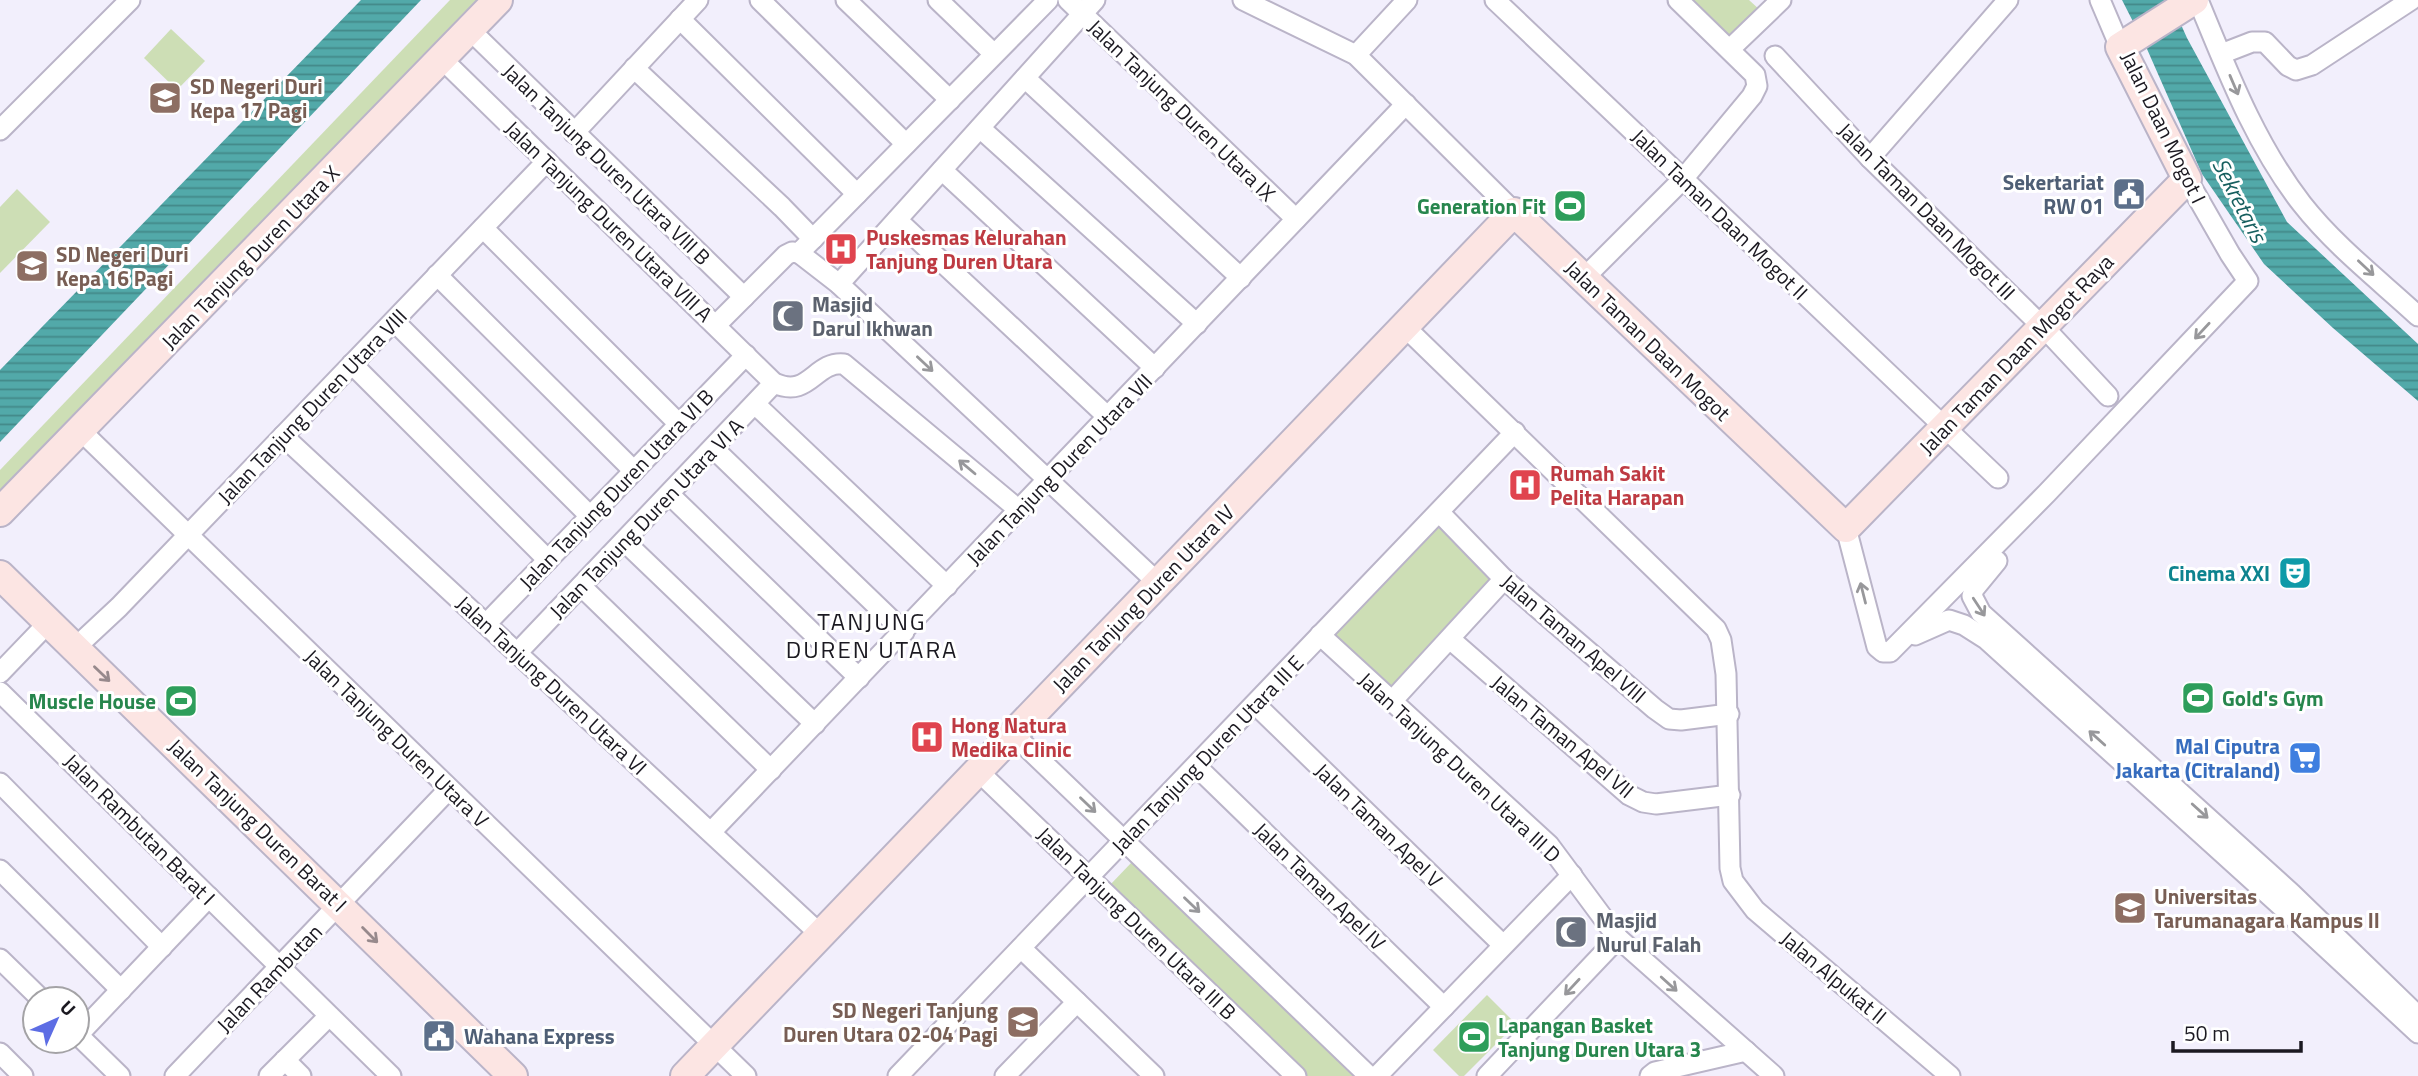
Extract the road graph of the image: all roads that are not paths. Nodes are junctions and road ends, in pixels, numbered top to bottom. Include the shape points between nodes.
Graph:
1 (130, 0) edge
2 (498, 0) edge
3 (698, 0) edge
4 (760, 0) edge
5 (846, 0) edge
6 (938, 0) edge
7 (1048, 0) edge
8 (1243, 0) edge
9 (1407, 0) edge
10 (1496, 0) edge
11 (1678, 0) edge
12 (2008, 0) edge
13 (2100, 0) edge
14 (2411, 0) edge
15 (1777, 1) edge
16 (2192, 2) edge
17 (1082, 5) edge
18 (680, 19) junction
19 (470, 30) junction
20 (2127, 43) junction
21 (1730, 49) junction
22 (994, 54) junction
23 (2221, 54) junction
24 (1356, 55) junction
25 (1775, 56) dead end
26 (442, 59) junction
27 (634, 68) junction
28 (1025, 78) junction
29 (950, 100) junction
30 (1406, 104) junction
31 (980, 128) junction
32 (0, 130) edge
33 (574, 133) junction
34 (906, 144) junction
35 (1870, 158) junction
36 (547, 161) junction
37 (942, 170) junction
38 (1683, 179) junction
39 (2186, 179) junction
40 (857, 194) junction
41 (1514, 212) junction
42 (1296, 219) junction
43 (897, 220) junction
44 (483, 228) junction
45 (806, 246) junction
46 (438, 275) junction
47 (1241, 278) junction
48 (1584, 278) junction
49 (839, 285) junction
50 (744, 297) junction
51 (2418, 316) edge
52 (394, 321) junction
53 (1197, 324) junction
54 (716, 325) junction
55 (1404, 326) junction
56 (2042, 327) junction
57 (746, 355) junction
58 (352, 364) junction
59 (1155, 368) junction
60 (775, 383) junction
61 (2108, 396) dead end
62 (755, 404) junction
63 (1108, 417) junction
64 (679, 425) junction
65 (1945, 427) junction
66 (80, 430) junction
67 (1515, 432) junction
68 (283, 436) junction
69 (713, 448) junction
70 (634, 471) junction
71 (1998, 478) dead end
72 (1049, 479) junction
73 (669, 494) junction
74 (2047, 494) junction
75 (1019, 510) junction
76 (0, 512) edge
77 (1439, 512) junction
78 (590, 516) junction
79 (1846, 528) junction
80 (188, 535) junction
81 (624, 541) junction
82 (548, 560) junction
83 (0, 575) edge
84 (1504, 579) junction
85 (1158, 583) junction
86 (581, 586) junction
87 (947, 586) junction
88 (49, 622) junction
89 (486, 624) junction
90 (904, 632) junction
91 (1320, 635) junction
92 (1450, 639) junction
93 (1894, 647) junction
94 (75, 648) junction
95 (517, 653) junction
96 (0, 673) edge
97 (859, 678) junction
98 (0, 692) edge
99 (1392, 701) junction
100 (1255, 704) junction
101 (1728, 713) junction
102 (815, 724) junction
103 (1013, 733) junction
104 (1196, 766) junction
105 (771, 770) junction
106 (978, 771) junction
107 (0, 783) edge
108 (449, 789) junction
109 (1730, 795) junction
110 (711, 832) junction
111 (1125, 840) junction
112 (0, 870) edge
113 (1572, 875) junction
114 (1089, 877) junction
115 (209, 897) junction
116 (2286, 900) junction
117 (339, 904) junction
118 (821, 935) junction
119 (1618, 938) junction
120 (1503, 946) junction
121 (162, 947) junction
122 (1021, 948) junction
123 (0, 958) edge
124 (279, 967) junction
125 (27, 985) edge
126 (121, 990) junction
127 (1077, 1002) junction
128 (1444, 1007) junction
129 (329, 1016) junction
130 (2418, 1016) edge
131 (91, 1021) edge
132 (2418, 1033) edge
133 (714, 1046) junction
134 (91, 1048) edge
135 (1746, 1051) junction
136 (0, 1053) edge
137 (285, 1060) junction
138 (1015, 1073) edge
139 (1495, 1074) edge
140 (902, 1075) edge
141 (23, 1076) edge
142 (120, 1076) edge
143 (175, 1076) edge
144 (269, 1076) edge
145 (301, 1076) edge
146 (391, 1076) edge
147 (513, 1076) edge
148 (685, 1076) edge
149 (746, 1076) edge
150 (1154, 1076) edge
151 (1296, 1076) edge
152 (1368, 1076) edge
153 (1377, 1076) edge
154 (1650, 1076) edge
155 (1774, 1076) edge
156 (1950, 1076) edge

1 - 32 street
2 - 19 street, Jalan Tanjung Duren Utara X
3 - 18 street
4 - 34 street
5 - 29 street
6 - 22 street
7 - 22 street
8 - 24 street, Jalan Taman Daan Mogot
9 - 24 street
10 - 38 street, Jalan Taman Daan Mogot II
11 - 21 street
12 - 35 street
13 - 20 street
14 - 23 street via 2312,65 2296,70 2265,42
15 - 21 street
16 - 20 street, Jalan Daan Mogot I
16 - 23 street
17 - 28 street
17 - 42 street, Jalan Tanjung Duren Utara IX
18 - 27 street
18 - 40 street
19 - 26 street, Jalan Tanjung Duren Utara X
19 - 33 street, Jalan Tanjung Duren Utara VIII B
20 - 39 street, Jalan Daan Mogot I
21 - 38 street via 1755,75 1757,86
22 - 29 street
23 -> 51 street via 2246,113 2301,202 2322,228
24 - 30 street, Jalan Taman Daan Mogot
25 - 35 street, Jalan Taman Daan Mogot III
26 - 36 street, Jalan Tanjung Duren Utara VIII A
26 - 66 street, Jalan Tanjung Duren Utara X
27 - 33 street
27 - 45 street via 782,207
28 - 31 street
28 - 47 street
29 - 34 street
30 - 41 street, Jalan Taman Daan Mogot
30 - 42 street, Jalan Tanjung Duren Utara VII
31 - 37 street
31 - 53 street
33 - 50 street, Jalan Tanjung Duren Utara VIII B
34 - 40 street
35 - 56 street, Jalan Taman Daan Mogot III
36 - 44 street, Jalan Tanjung Duren Utara VIII
36 - 54 street, Jalan Tanjung Duren Utara VIII A
37 - 43 street
37 - 59 street
38 - 48 street
38 - 65 street, Jalan Taman Daan Mogot II
39 - 56 street, Jalan Taman Daan Mogot Raya
39 -> 74 street, Jalan Daan Mogot I via 2248,281
40 - 45 street
41 - 48 street, Jalan Taman Daan Mogot
41 - 55 street, Jalan Tanjung Duren Utara IV
42 - 47 street, Jalan Tanjung Duren Utara VII
43 - 49 street
43 - 63 street
44 - 46 street, Jalan Tanjung Duren Utara VIII
44 - 64 street
45 - 49 street
45 - 50 street via 786,255
46 - 52 street, Jalan Tanjung Duren Utara VIII
46 - 70 street
47 - 53 street, Jalan Tanjung Duren Utara VII
48 - 79 street, Jalan Taman Daan Mogot
49 -> 72 street
50 - 54 street
52 - 58 street, Jalan Tanjung Duren Utara VIII
52 - 78 street
53 - 59 street, Jalan Tanjung Duren Utara VII
54 - 57 street, Jalan Tanjung Duren Utara VIII A
55 - 67 street
55 - 85 street, Jalan Tanjung Duren Utara IV
56 - 61 street, Jalan Taman Daan Mogot III
56 - 65 street, Jalan Taman Daan Mogot Raya
57 - 60 street, Jalan Tanjung Duren Utara VIII A
57 - 64 street, Jalan Tanjung Duren Utara VI B
58 - 68 street, Jalan Tanjung Duren Utara VIII
58 - 82 street
59 - 63 street, Jalan Tanjung Duren Utara VII
60 - 62 street, Jalan Tanjung Duren Utara VI A
75 -> 60 street via 844,364 835,363 796,388
62 - 69 street, Jalan Tanjung Duren Utara VI A
62 - 87 street
63 - 72 street, Jalan Tanjung Duren Utara VII
64 - 70 street, Jalan Tanjung Duren Utara VI B
65 - 71 street, Jalan Taman Daan Mogot II
65 - 79 street, Jalan Taman Daan Mogot Raya
66 - 76 street, Jalan Tanjung Duren Utara X
66 - 80 street, Jalan Tanjung Duren Utara V
67 - 77 street, Jalan Tanjung Duren Utara III E
67 - 101 street via 1716,629 1724,657
68 - 80 street, Jalan Tanjung Duren Utara VIII
68 - 89 street, Jalan Tanjung Duren Utara VI
69 - 73 street, Jalan Tanjung Duren Utara VI A
69 - 90 street
70 - 78 street, Jalan Tanjung Duren Utara VI B
72 - 75 street, Jalan Tanjung Duren Utara VII
72 - 85 street
73 - 81 street, Jalan Tanjung Duren Utara VI A
73 - 97 street
74 - 93 street
74 -> 116 street via 2038,513 1974,589 1974,602
75 - 87 street, Jalan Tanjung Duren Utara VII
77 - 84 street, Jalan Taman Apel VIII
77 - 91 street, Jalan Tanjung Duren Utara III E
78 - 82 street, Jalan Tanjung Duren Utara VI B
93 -> 79 street via 1879,651 1877,647
80 - 94 street, Jalan Tanjung Duren Utara VIII
80 - 108 street, Jalan Tanjung Duren Utara V
81 - 86 street, Jalan Tanjung Duren Utara VI A
81 - 102 street
82 - 89 street, Jalan Tanjung Duren Utara VI B
83 - 88 street, Jalan Tanjung Duren Barat I
84 - 92 street
84 - 101 street, Jalan Taman Apel VIII via 1669,719
85 - 103 street, Jalan Tanjung Duren Utara IV
86 - 95 street, Jalan Tanjung Duren Utara VI A
86 - 105 street
87 - 90 street, Jalan Tanjung Duren Utara VII
88 - 94 street, Jalan Tanjung Duren Barat I
88 - 96 street
89 - 95 street, Jalan Tanjung Duren Utara VI
90 - 97 street, Jalan Tanjung Duren Utara VII
91 - 99 street, Jalan Tanjung Duren Utara III D
91 - 100 street, Jalan Tanjung Duren Utara III E
92 - 99 street
92 - 109 street, Jalan Taman Apel VII via 1629,795 1656,804
116 -> 93 street via 1974,631 1950,620
94 -> 117 street, Jalan Tanjung Duren Barat I
95 - 110 street, Jalan Tanjung Duren Utara VI
97 - 102 street, Jalan Tanjung Duren Utara VII
98 - 115 street, Jalan Rambutan Barat I
99 - 113 street, Jalan Tanjung Duren Utara III D via 1549,845
100 - 104 street, Jalan Tanjung Duren Utara III E
100 - 120 street, Jalan Taman Apel V
101 - 109 street
102 - 105 street, Jalan Tanjung Duren Utara VII
103 - 106 street, Jalan Tanjung Duren Utara IV
103 -> 111 street
104 - 111 street, Jalan Tanjung Duren Utara III E
104 - 128 street, Jalan Taman Apel IV
105 - 110 street, Jalan Tanjung Duren Utara VII
106 - 114 street, Jalan Tanjung Duren Utara III B
106 - 118 street, Jalan Tanjung Duren Utara IV
107 - 121 street
108 - 117 street, Jalan Rambutan
108 - 133 street, Jalan Tanjung Duren Utara V
109 - 156 street, Jalan Alpukat II via 1730,868 1733,881 1755,910
110 - 118 street, Jalan Tanjung Duren Utara VI
111 - 114 street, Jalan Tanjung Duren Utara III E
111 -> 152 street
112 - 126 street
113 - 119 street, Jalan Tanjung Duren Utara III D
113 - 120 street
114 - 122 street, Jalan Tanjung Duren Utara III E
114 - 151 street, Jalan Tanjung Duren Utara III B
115 - 121 street
115 - 124 street, Jalan Rambutan Barat I
116 - 130 street
116 - 132 street
117 - 124 street, Jalan Rambutan
117 -> 147 street, Jalan Tanjung Duren Barat I
118 - 133 street, Jalan Tanjung Duren Utara IV
119 -> 135 street, Jalan Tanjung Duren Utara III D
119 -> 139 street
120 - 128 street
121 - 126 street
122 - 127 street
122 - 140 street, Jalan Tanjung Duren Utara III E
123 - 125 street
124 - 129 street, Jalan Rambutan Barat I
124 - 143 street, Jalan Rambutan
126 - 131 street
127 - 138 street
127 - 150 street
128 - 153 street
129 - 137 street
129 - 146 street, Jalan Rambutan Barat I
133 - 148 street, Jalan Tanjung Duren Utara IV
133 - 149 street, Jalan Tanjung Duren Utara V
134 - 142 street
135 - 154 street
135 - 155 street, Jalan Tanjung Duren Utara III D
136 - 141 street
137 - 144 street
137 - 145 street

